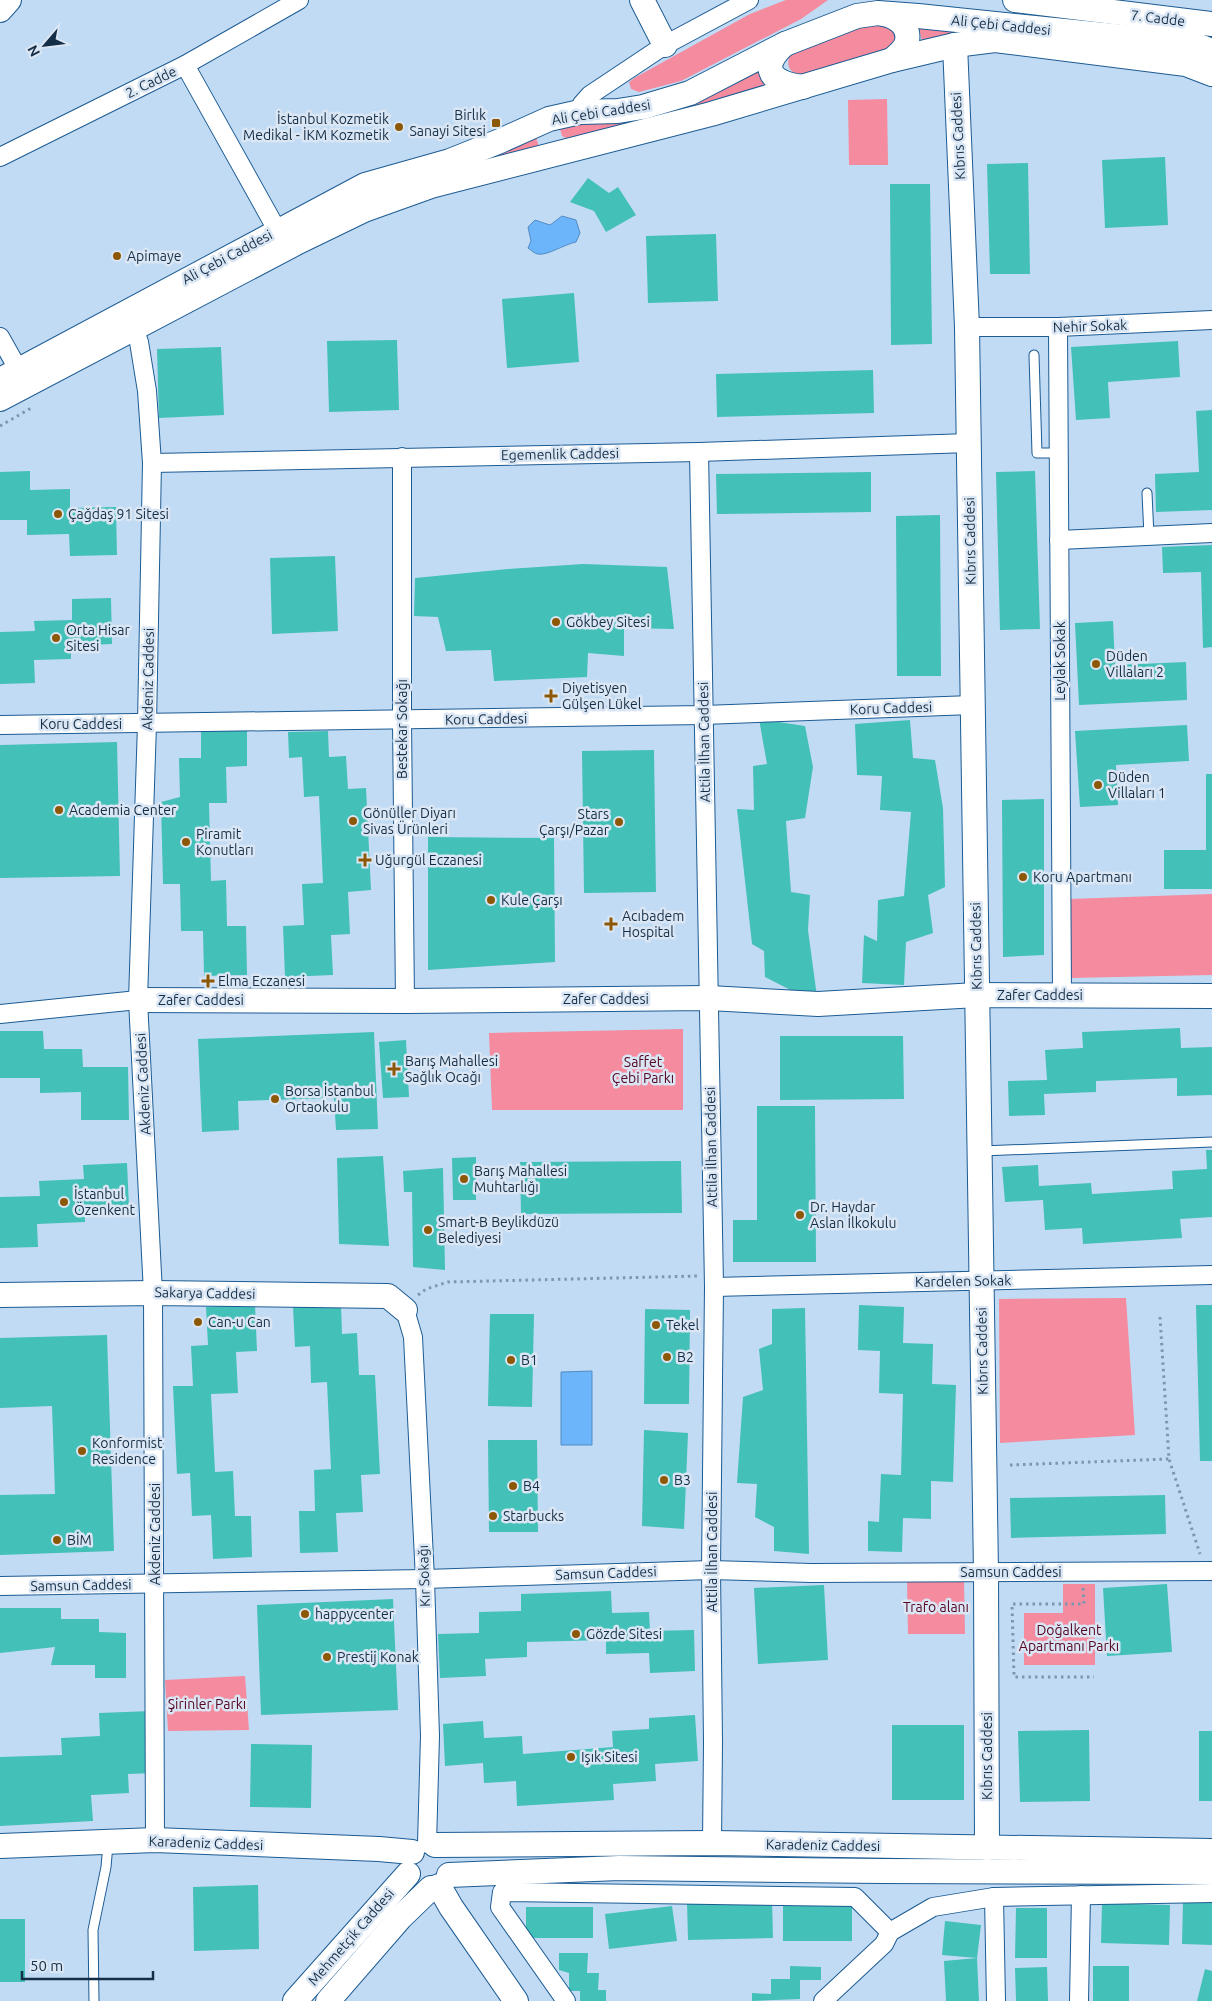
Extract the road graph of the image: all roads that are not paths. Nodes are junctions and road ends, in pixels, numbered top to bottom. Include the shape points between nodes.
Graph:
1 (9, 0) edge
2 (299, 0) edge
3 (642, 0) edge
4 (749, 0) edge
5 (1015, 0) edge
6 (0, 10) edge
7 (878, 13) junction
8 (1212, 24) edge
9 (785, 44) junction
10 (665, 45) junction
11 (955, 45) junction
12 (1212, 51) edge
13 (892, 60) junction
14 (185, 65) junction
15 (1212, 74) edge
16 (803, 87) junction
17 (580, 112) junction
18 (549, 119) junction
19 (560, 153) junction
20 (0, 157) edge
21 (277, 230) junction
22 (1212, 320) edge
23 (967, 327) junction
24 (1058, 327) junction
25 (134, 329) junction
26 (0, 337) edge
27 (1034, 355) dead end
28 (9, 374) edge
29 (0, 399) edge
30 (969, 442) junction
31 (699, 452) junction
32 (1059, 453) junction
33 (402, 457) junction
34 (152, 464) junction
35 (1147, 493) dead end
36 (1212, 533) edge
37 (1149, 536) junction
38 (1059, 540) junction
39 (972, 705) junction
40 (704, 715) junction
41 (402, 721) junction
42 (147, 724) junction
43 (0, 725) edge
44 (977, 995) junction
45 (1062, 995) junction
46 (1212, 996) edge
47 (709, 998) junction
48 (138, 1000) junction
49 (405, 1000) junction
50 (0, 1014) edge
51 (1212, 1142) edge
52 (979, 1151) junction
53 (1212, 1275) edge
54 (981, 1280) junction
55 (714, 1281) junction
56 (153, 1292) junction
57 (0, 1295) edge
58 (404, 1308) joint
59 (711, 1570) junction
60 (1208, 1571) edge
61 (986, 1573) junction
62 (425, 1579) junction
63 (155, 1584) junction
64 (0, 1586) edge
65 (156, 1840) junction
66 (712, 1843) junction
67 (108, 1844) junction
68 (0, 1846) edge
69 (987, 1848) junction
70 (1212, 1851) edge
71 (420, 1854) junction
72 (1212, 1872) edge
73 (440, 1883) junction
74 (1212, 1893) edge
75 (1081, 1895) junction
76 (994, 1897) junction
77 (890, 1932) junction
78 (94, 2001) edge
79 (295, 2001) edge
80 (328, 2001) edge
81 (516, 2001) edge
82 (566, 2001) edge
83 (823, 2001) edge
84 (996, 2001) edge
85 (1079, 2001) edge

1 - 6 main road
2 - 14 street, 2. Cadde
3 - 10 main road
4 - 10 street
5 - 8 main road, 7. Cadde
7 - 9 main road, Ali Çebi Caddesi via 857,16
7 - 12 main road, Ali Çebi Caddesi via 1163,41
7 - 13 main road via 899,19 905,28 907,41
9 - 16 main road via 774,54 772,73 776,81
9 - 17 main road, Ali Çebi Caddesi via 690,93 618,112
10 - 17 street via 590,95
11 - 13 main road, Ali Çebi Caddesi
11 - 15 main road, Ali Çebi Caddesi via 995,40 1186,64
11 - 23 main road, Kıbrıs Caddesi
13 - 16 main road, Ali Çebi Caddesi
14 - 20 street, 2. Cadde
14 - 21 street
16 - 19 main road, Ali Çebi Caddesi
17 - 18 main road, Ali Çebi Caddesi
18 - 19 main road via 547,138
18 - 21 main road, Ali Çebi Caddesi via 450,161 365,185
19 - 25 main road, Ali Çebi Caddesi via 430,186 364,210
21 - 28 main road, Ali Çebi Caddesi
22 - 24 street, Nehir Sokak
23 - 24 street, Nehir Sokak
23 - 30 main road, Kıbrıs Caddesi
24 - 32 street, Leylak Sokak
25 - 29 main road, Ali Çebi Caddesi
25 - 34 street, Akdeniz Caddesi via 147,391
26 - 28 street
27 - 32 lane via 1037,453
30 - 31 street, Egemenlik Caddesi
30 - 39 main road, Kıbrıs Caddesi
31 - 33 street, Egemenlik Caddesi
31 - 40 street, Attila İlhan Caddesi
32 - 38 street, Leylak Sokak
33 - 34 street, Egemenlik Caddesi
33 - 41 street, Bestekar Sokağı
34 - 42 street, Akdeniz Caddesi
35 - 37 lane
36 - 37 street
37 - 38 street
38 - 45 street, Leylak Sokak
39 - 40 street, Koru Caddesi
39 - 44 main road, Kıbrıs Caddesi
40 - 41 street, Koru Caddesi
40 - 47 street, Attila İlhan Caddesi
41 - 42 street, Koru Caddesi
41 - 49 street, Bestekar Sokağı
42 - 43 street, Koru Caddesi
42 - 48 street, Akdeniz Caddesi
44 - 45 main road, Zafer Caddesi
44 - 47 main road, Zafer Caddesi via 818,1004
44 - 52 main road, Kıbrıs Caddesi
45 - 46 main road, Zafer Caddesi
47 - 49 main road, Zafer Caddesi
47 - 55 street, Attila İlhan Caddesi
48 - 49 main road, Zafer Caddesi
48 - 50 street, Zafer Caddesi
48 - 56 street, Akdeniz Caddesi
51 - 52 lane
52 - 54 main road, Kıbrıs Caddesi
53 - 54 street, Kardelen Sokak
54 - 55 street, Kardelen Sokak
54 - 61 main road, Kıbrıs Caddesi
55 - 59 street, Attila İlhan Caddesi
56 - 57 main road, Sakarya Caddesi
56 - 58 main road, Sakarya Caddesi via 388,1296
56 - 63 street, Akdeniz Caddesi
58 - 62 street, Kır Sokağı via 414,1337
59 - 61 street, Samsun Caddesi
59 - 62 street, Samsun Caddesi
59 - 66 street, Attila İlhan Caddesi
60 - 61 street, Samsun Caddesi
61 - 69 main road, Kıbrıs Caddesi
62 - 63 street, Samsun Caddesi
62 - 71 street, Kır Sokağı via 430,1736
63 - 64 street, Samsun Caddesi
63 - 65 street, Akdeniz Caddesi
65 - 67 main road, Karadeniz Caddesi
65 - 71 main road, Karadeniz Caddesi via 379,1849
66 - 69 main road, Karadeniz Caddesi
66 - 71 main road, Karadeniz Caddesi
67 - 68 main road, Karadeniz Caddesi
67 - 78 lane via 93,1930
69 - 70 main road, Karadeniz Caddesi
71 - 73 main road via 417,1885
71 - 73 main road via 446,1853 450,1860
71 - 79 main road, Mehmetçik Caddesi
72 - 73 main road, Karadeniz Caddesi via 619,1868
73 - 80 main road, Mehmetçik Caddesi via 401,1917
73 - 81 main road via 451,1907
74 - 75 street
75 - 76 street
75 - 85 street
76 - 77 street via 933,1907
76 - 84 street
77 - 82 street via 855,1897 502,1892 500,1908
77 - 83 street via 884,1944

